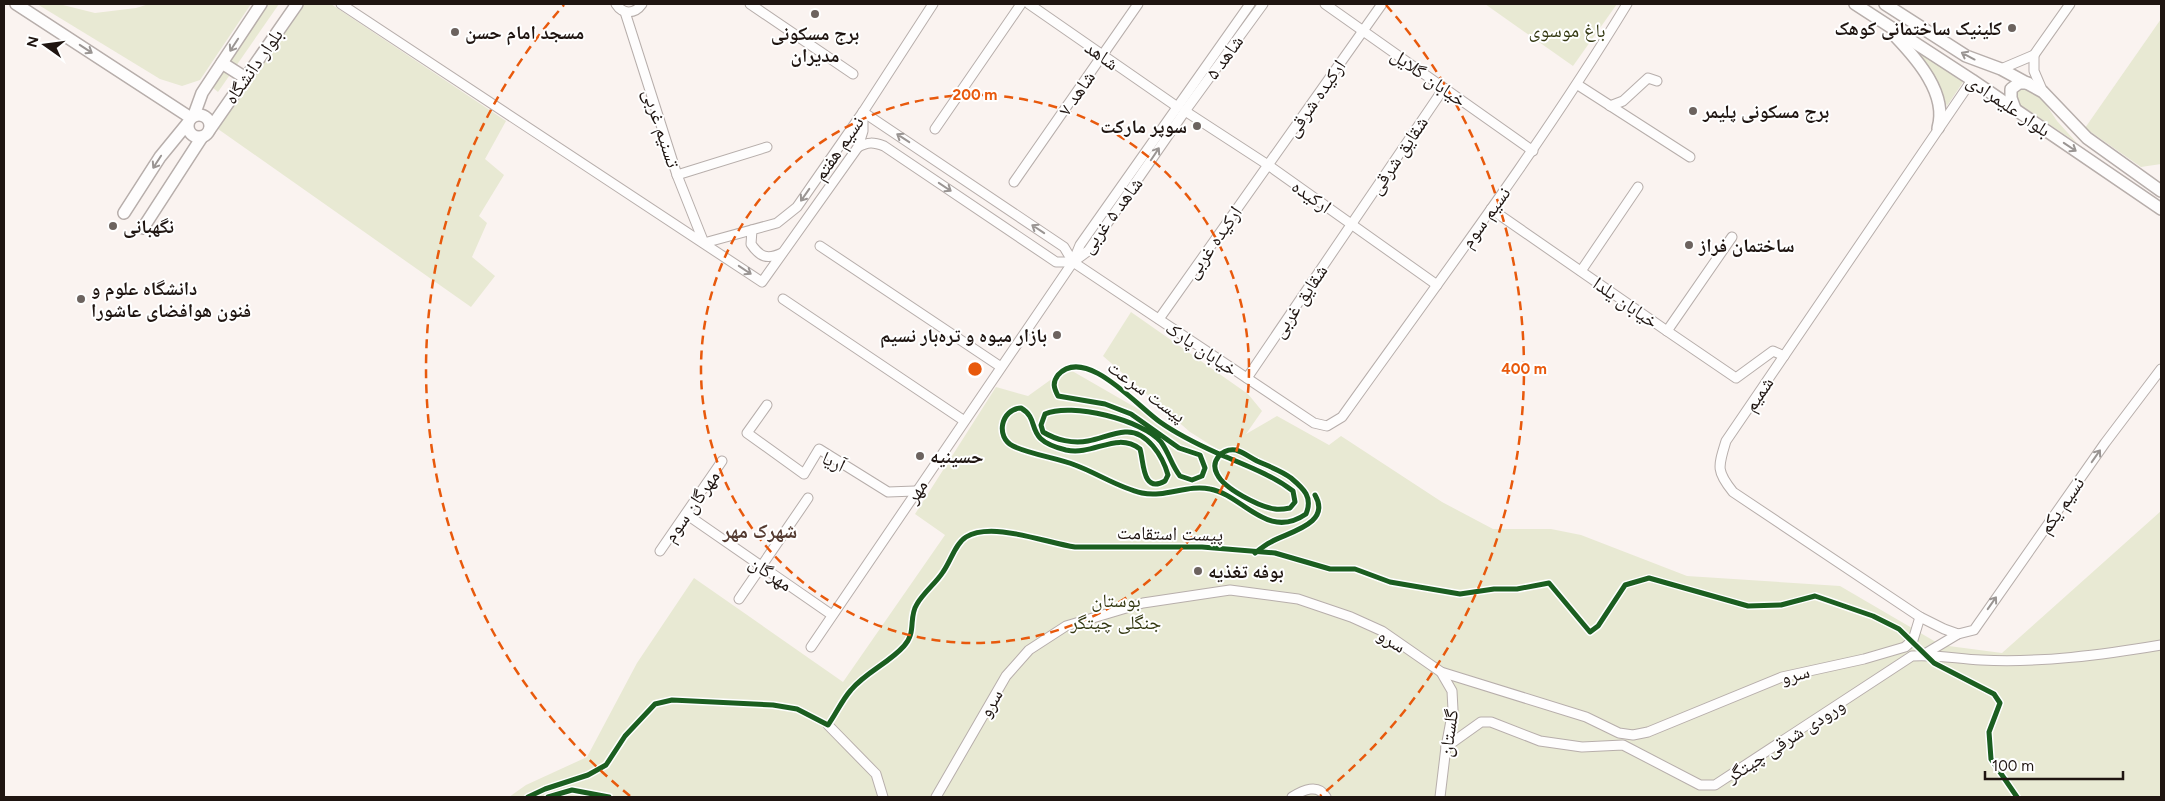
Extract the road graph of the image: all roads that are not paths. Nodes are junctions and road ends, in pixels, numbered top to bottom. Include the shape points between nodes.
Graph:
1 (16, 4) edge
2 (261, 4) edge
3 (297, 4) edge
4 (341, 4) edge
5 (616, 4) edge
6 (642, 4) edge
7 (750, 4) edge
8 (933, 4) edge
9 (1021, 4) edge
10 (1029, 4) edge
11 (1138, 4) edge
12 (1250, 4) edge
13 (1263, 4) edge
14 (1325, 4) edge
15 (1382, 4) edge
16 (1627, 4) edge
17 (1855, 4) edge
18 (1885, 4) edge
19 (2070, 4) edge
20 (625, 12) junction
21 (1882, 22) junction
22 (1363, 31) junction
23 (1103, 55) junction
24 (2034, 55) junction
25 (222, 63) junction
26 (2001, 69) junction
27 (853, 74) dead end
28 (244, 77) junction
29 (1972, 80) junction
30 (1657, 81) dead end
31 (2028, 83) junction
32 (1578, 85) junction
33 (1444, 88) junction
34 (2043, 92) junction
35 (1176, 106) junction
36 (1610, 106) junction
37 (2016, 109) junction
38 (1185, 111) junction
39 (863, 112) junction
40 (191, 119) junction
41 (1938, 128) junction
42 (935, 129) dead end
43 (206, 133) junction
44 (767, 147) dead end
45 (858, 147) junction
46 (1533, 151) junction
47 (1690, 157) dead end
48 (1268, 165) junction
49 (677, 175) junction
50 (1014, 182) dead end
51 (1638, 187) dead end
52 (2161, 190) edge
53 (1491, 209) junction
54 (2161, 210) edge
55 (124, 213) dead end
56 (1352, 223) junction
57 (143, 228) dead end
58 (752, 230) junction
59 (1732, 237) dead end
60 (704, 243) junction
61 (820, 246) dead end
62 (782, 253) junction
63 (1073, 262) junction
64 (1581, 271) junction
65 (1437, 284) junction
66 (783, 299) dead end
67 (1159, 319) junction
68 (1667, 331) junction
69 (1784, 356) junction
70 (1001, 367) junction
71 (2161, 369) edge
72 (1247, 378) junction
73 (767, 405) dead end
74 (963, 420) junction
75 (1333, 424) joint
76 (722, 461) dead end
77 (915, 491) junction
78 (808, 498) dead end
79 (686, 514) junction
80 (660, 552) dead end
81 (762, 566) junction
82 (738, 599) dead end
83 (832, 615) junction
84 (1920, 617) junction
85 (1958, 634) junction
86 (2161, 645) edge
87 (811, 647) dead end
88 (1898, 650) junction
89 (1923, 655) junction
90 (1912, 656) junction
91 (1441, 672) junction
92 (828, 725) dead end
93 (1446, 747) junction
94 (883, 797) edge
95 (936, 797) edge
96 (1292, 797) edge
97 (1326, 797) edge
98 (1440, 797) edge

1 -> 40 main road
2 -> 25 main road, بلوار دانشگاه
3 - 28 main road, بلوار دانشگاه
4 - 60 street
5 - 20 street
6 - 20 street via 635,11
7 - 27 street
8 - 39 street, نسیم هفتم
9 - 42 street
10 - 23 street, شاهد
11 - 23 street, شاهد ۷
12 - 35 street, شاهد ۵
13 - 38 street, شاهد ۵
14 - 22 street, خیابان گلایل
15 - 22 street
16 - 32 street, نسیم سوم
17 - 21 main road, بلوار علیمرادی
26 -> 18 main road, بلوار علیمرادی via 1966,56
19 - 24 street
20 - 49 street, تسنیم غربی
21 - 29 main road, بلوار علیمرادی
21 - 41 main road via 1926,75 1942,115
22 - 33 street, خیابان گلایل
22 - 48 street, ارکیده شرقی
23 - 35 street, شاهد
23 - 50 street, شاهد ۷
24 - 26 street
24 - 34 street via 2034,71
25 - 28 main road
25 - 40 main road, بلوار دانشگاه via 202,93
26 - 31 main road, بلوار علیمرادی
28 - 43 main road, بلوار دانشگاه
29 - 37 main road, بلوار علیمرادی
29 - 41 street, شمیم
30 - 36 street via 1648,78 1623,102
31 - 34 main road, بلوار علیمرادی
31 - 37 main road via 2019,83 2011,88 2010,98
32 - 36 street
32 - 46 street, نسیم سوم
33 - 46 street, خیابان گلایل
33 - 56 street, شقایق شرقی
34 - 52 main road, بلوار علیمرادی via 2087,138
35 - 63 street, شاهد ۵ غربی via 1080,245
36 - 47 street
37 -> 54 main road, بلوار علیمرادی
38 - 48 street, ارکیده
63 -> 38 street, شاهد ۵ غربی via 1088,251
39 - 45 street via 863,131
39 -> 58 street, نسیم هفتم via 797,207 776,223
63 -> 39 street, خیابان پارک via 1064,247
40 - 43 main road via 191,134
40 - 43 main road via 201,114 207,118
40 -> 55 main road, بلوار دانشگاه via 160,157
41 - 69 street, شمیم
43 - 57 main road, بلوار دانشگاه
44 - 49 street
45 - 62 street
45 -> 63 street, خیابان پارک via 875,142 884,146 1056,262
46 - 53 street, نسیم سوم
48 - 56 street, ارکیده
48 - 67 street, ارکیده غربی
49 - 60 street, تسنیم غربی
51 - 64 street
53 - 64 street, خیابان یلدا
53 - 65 street, نسیم سوم
56 - 65 street, ارکیده
56 - 72 street, شقایق غربی
58 - 60 street, نسیم هفتم
58 - 62 street via 751,244 759,255 771,258
59 - 68 street, خیابان یلدا
60 -> 62 street via 762,282
61 - 70 street
63 - 67 street, خیابان پارک
63 - 70 street, مهر
64 - 68 street, خیابان یلدا
65 - 75 street, نسیم سوم via 1342,418
66 - 74 street
67 - 72 street, خیابان پارک
68 - 69 street via 1736,378 1773,351
69 - 84 street, شمیم via 1726,441 1720,462 1721,477 1733,492
70 - 74 street, مهر
85 -> 71 street, نسیم یکم via 1974,630
72 - 75 street, خیابان پارک via 1314,423
73 - 77 street, آریا via 747,433 804,474 819,449 888,492
74 - 77 street, مهر
76 - 79 street, مهرگان سوم
77 - 83 street, مهر
78 - 81 street
79 - 80 street, مهرگان سوم
79 - 81 street, مهرگان
81 - 82 street
81 - 83 street, مهرگان
83 - 87 street, مهر
84 - 85 street, شمیم
84 - 88 street, سرو via 1913,640
85 - 89 street, نسیم یکم
86 - 89 street, ورودی شرقی چیتگر via 2065,658 1982,660
88 - 90 street
88 - 91 street, سرو via 1782,677 1633,736 1586,717
89 - 90 street, ورودی شرقی چیتگر
90 - 93 street, ورودی شرقی چیتگر via 1715,786 1700,785 1623,745 1582,747 1540,742 1491,722 1481,722
91 - 93 street, گلستان via 1452,691 1453,701
91 - 95 street, سرو via 1382,631 1298,599 1230,590 1143,603 1066,626 1029,650 1006,676
92 - 94 street via 876,774
93 - 98 street, گلستان
96 - 97 street via 1305,789 1317,790

